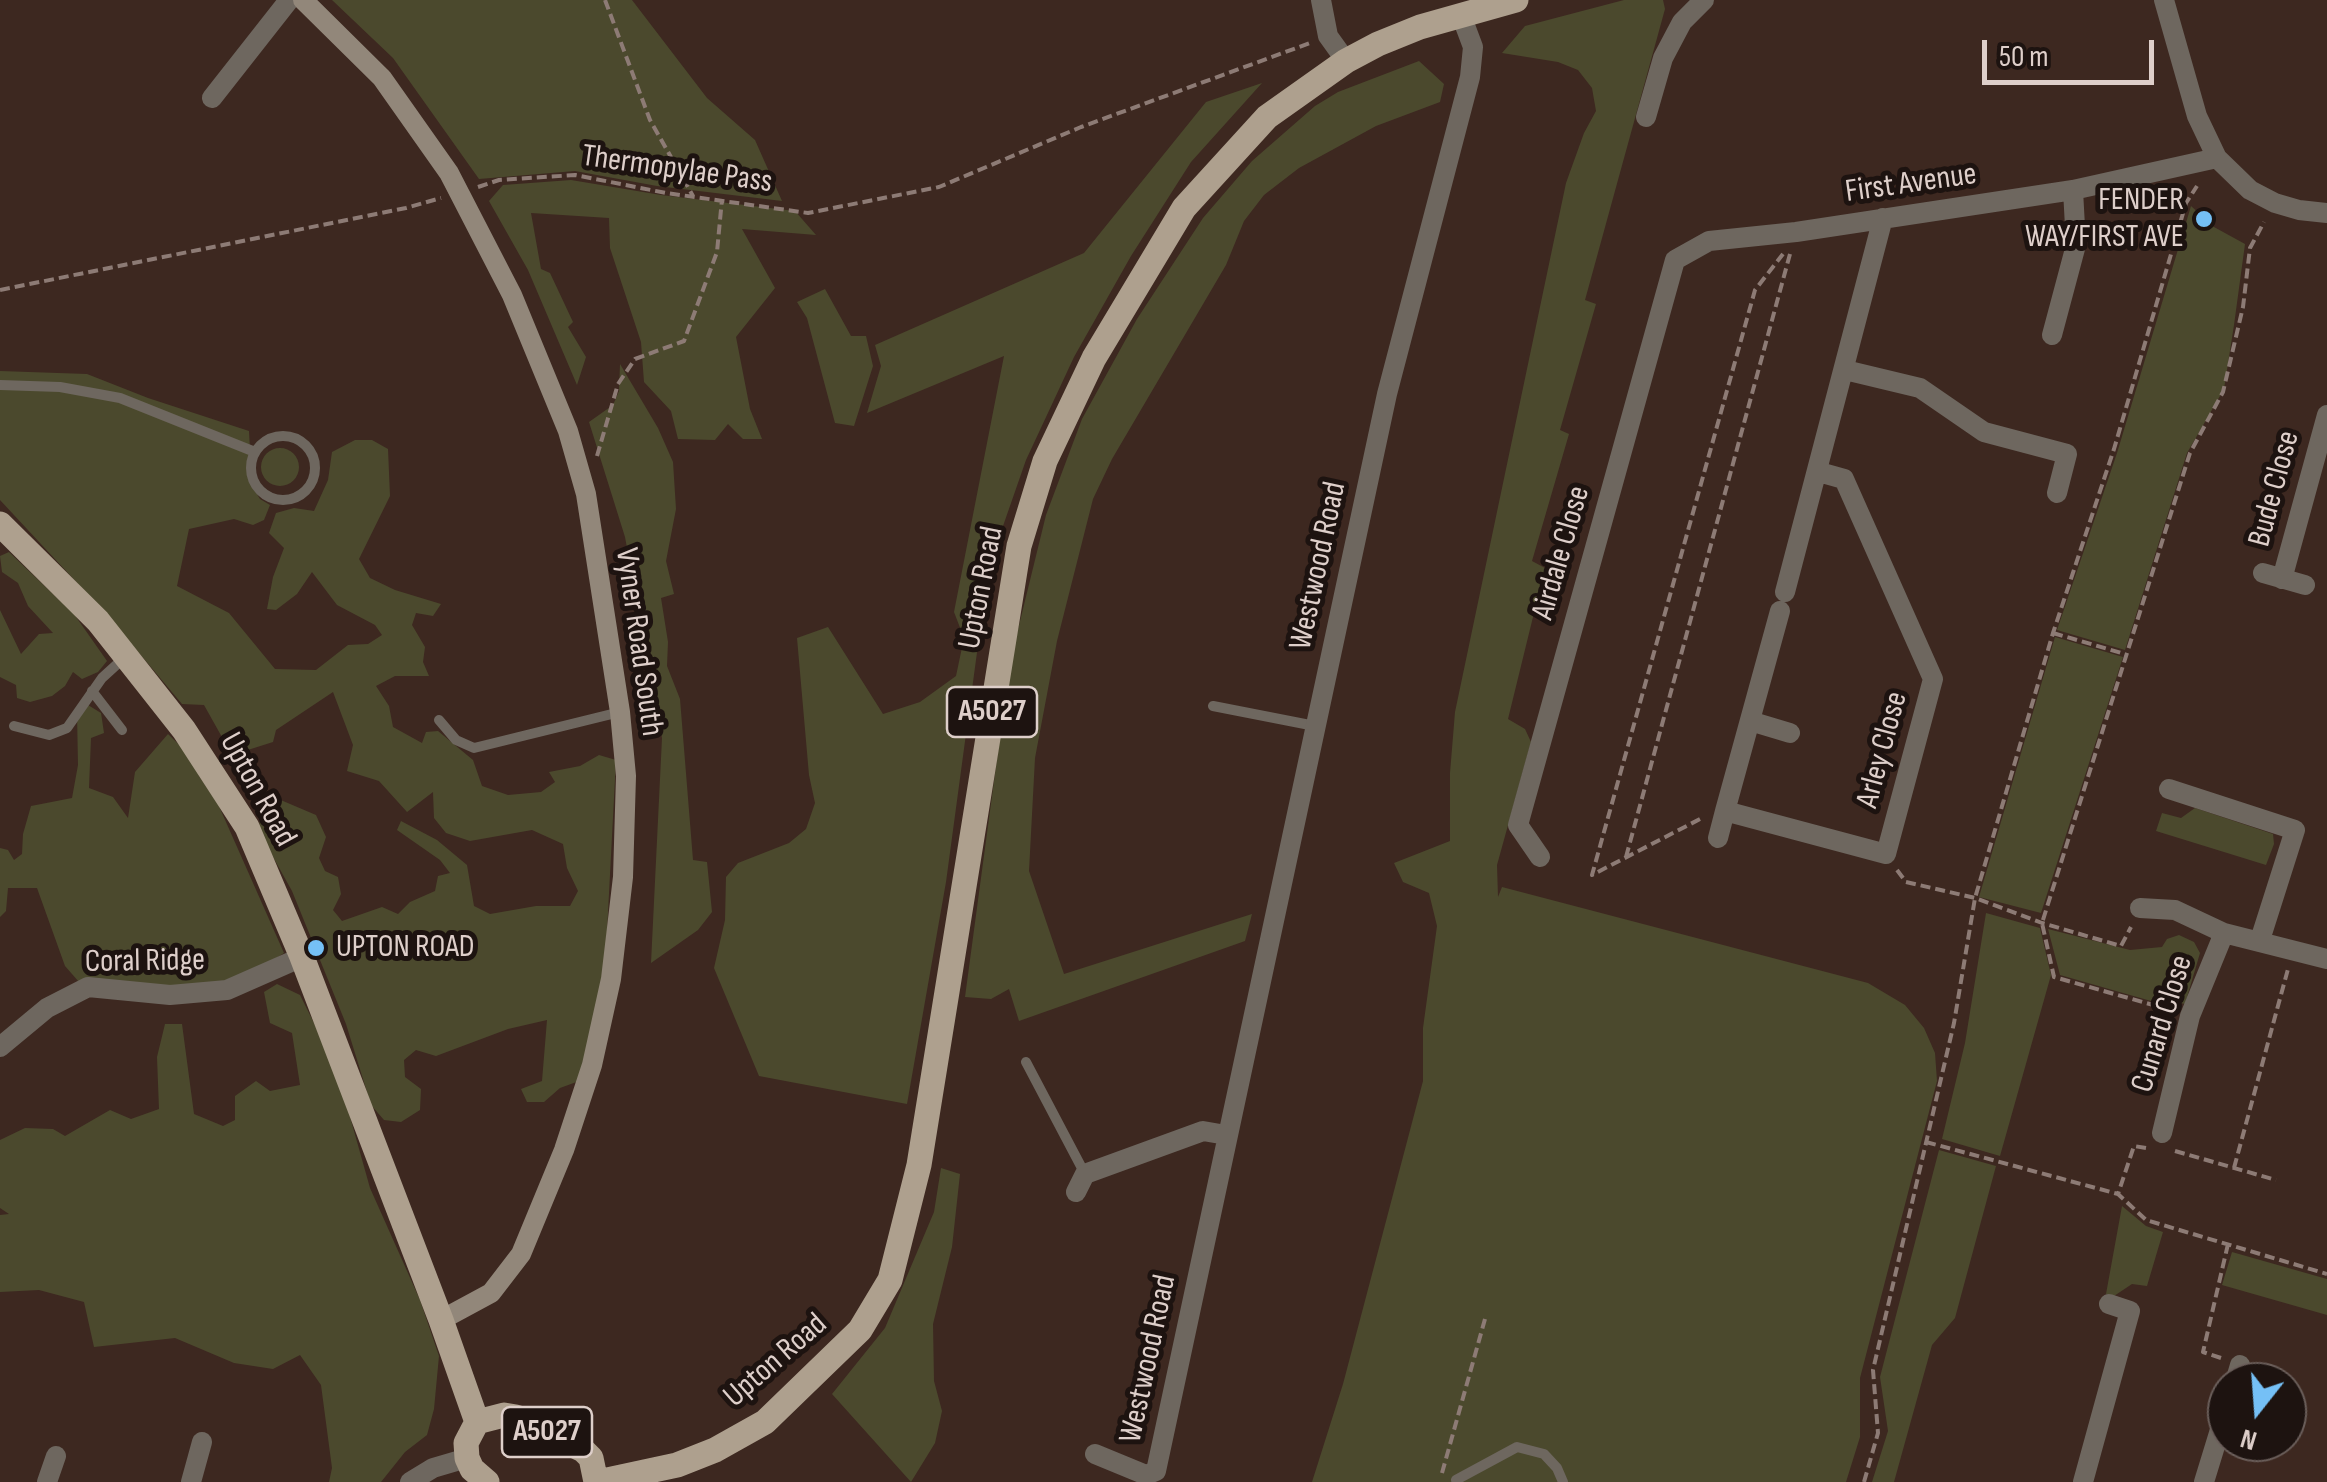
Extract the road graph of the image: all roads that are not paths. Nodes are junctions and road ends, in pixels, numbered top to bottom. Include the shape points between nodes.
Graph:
1 (289, 0) edge
2 (303, 0) edge
3 (1321, 0) edge
4 (1516, 0) edge
5 (1704, 0) edge
6 (2164, 0) edge
7 (1461, 15) junction
8 (1346, 62) junction
9 (212, 98) dead end
10 (1646, 116) dead end
11 (2217, 158) junction
12 (2073, 190) junction
13 (2327, 213) edge
14 (1883, 218) junction
15 (1675, 260) joint
16 (2052, 335) dead end
17 (1846, 370) junction
18 (0, 384) edge
19 (2327, 415) edge
20 (255, 452) junction
21 (1819, 472) junction
22 (2057, 493) dead end
23 (0, 524) edge
24 (2305, 585) dead end
25 (126, 656) junction
26 (92, 691) junction
27 (1213, 706) dead end
28 (620, 712) junction
29 (439, 720) dead end
30 (1750, 721) junction
31 (14, 726) dead end
32 (1315, 726) junction
33 (122, 730) dead end
34 (1790, 733) dead end
35 (2169, 789) dead end
36 (1726, 808) junction
37 (1718, 838) dead end
38 (1540, 857) dead end
39 (2140, 908) road end
40 (2224, 933) junction
41 (2260, 940) junction
42 (302, 958) junction
43 (2327, 960) edge
44 (0, 1047) edge
45 (1026, 1062) dead end
46 (1226, 1134) junction
47 (2160, 1140) road end
48 (1081, 1183) joint
49 (2109, 1304) dead end
50 (441, 1320) junction
51 (477, 1422) junction
52 (202, 1442) dead end
53 (1094, 1454) dead end
54 (56, 1456) dead end
55 (467, 1458) junction
56 (1456, 1480) edge
57 (47, 1482) edge
58 (192, 1482) edge
59 (410, 1482) edge
60 (487, 1482) edge
61 (597, 1482) edge
62 (1563, 1482) edge
63 (2083, 1482) edge

1 - 9 street
2 - 28 street, Vyner Road South via 382,78 449,173 512,295 568,431 586,494
3 - 8 street via 1328,36
4 - 7 main road, Upton Road / A5027
5 - 10 street via 1682,22 1663,58
6 - 11 street
7 - 8 main road, Upton Road / A5027
7 - 32 street, Westwood Road via 1473,48 1470,77 1387,394
8 - 61 main road, Upton Road / A5027 via 1268,117 1184,208 1094,358 1046,461 1020,546 920,1165 890,1280 860,1330 765,1422 677,1464
11 - 12 street, First Avenue
11 - 13 street via 2274,203
12 - 14 street, First Avenue
12 - 16 street via 2076,245
14 - 15 street, First Avenue via 1709,241
14 - 17 street
15 - 38 street, Airdale Close via 1518,825
17 - 21 street
17 - 22 street via 1920,388 1984,432 2068,454
18 - 20 lane via 120,398
19 - 24 street, Bude Close via 2272,576
20 - 20 lane via 250,473 261,493 293,499 310,485 315,466 300,440 270,438
21 - 30 street
21 - 36 street, Arley Close via 1844,479 1934,679 1886,854
23 - 25 main road, Upton Road / A5027
25 - 26 lane
25 - 42 main road, Upton Road / A5027 via 247,827
26 - 31 lane via 58,733
26 - 33 lane
27 - 32 lane
28 - 29 lane via 474,748
28 - 50 street, Vyner Road South via 623,877 612,980 592,1065 521,1254 491,1293
30 - 34 street
30 - 36 street
32 - 46 street, Westwood Road
35 - 41 street via 2295,830
36 - 37 street
39 - 40 street via 2174,910
40 - 41 street
40 - 47 street, Cunard Close via 2190,1016
41 - 43 street
42 - 44 street, Coral Ridge via 227,990 170,995 88,987 47,1008
42 - 50 main road, Upton Road / A5027
45 - 48 lane
46 - 48 street via 1203,1131
46 - 53 street, Westwood Road via 1156,1471 1146,1475
49 - 63 street via 2130,1311
50 - 51 main road, Upton Road / A5027
51 - 55 main road, A5027
51 - 61 main road, A5027 via 516,1416 583,1450
52 - 58 street
54 - 57 street
55 - 59 street
55 - 60 main road, A5027
56 - 62 lane via 1517,1447 1544,1454

